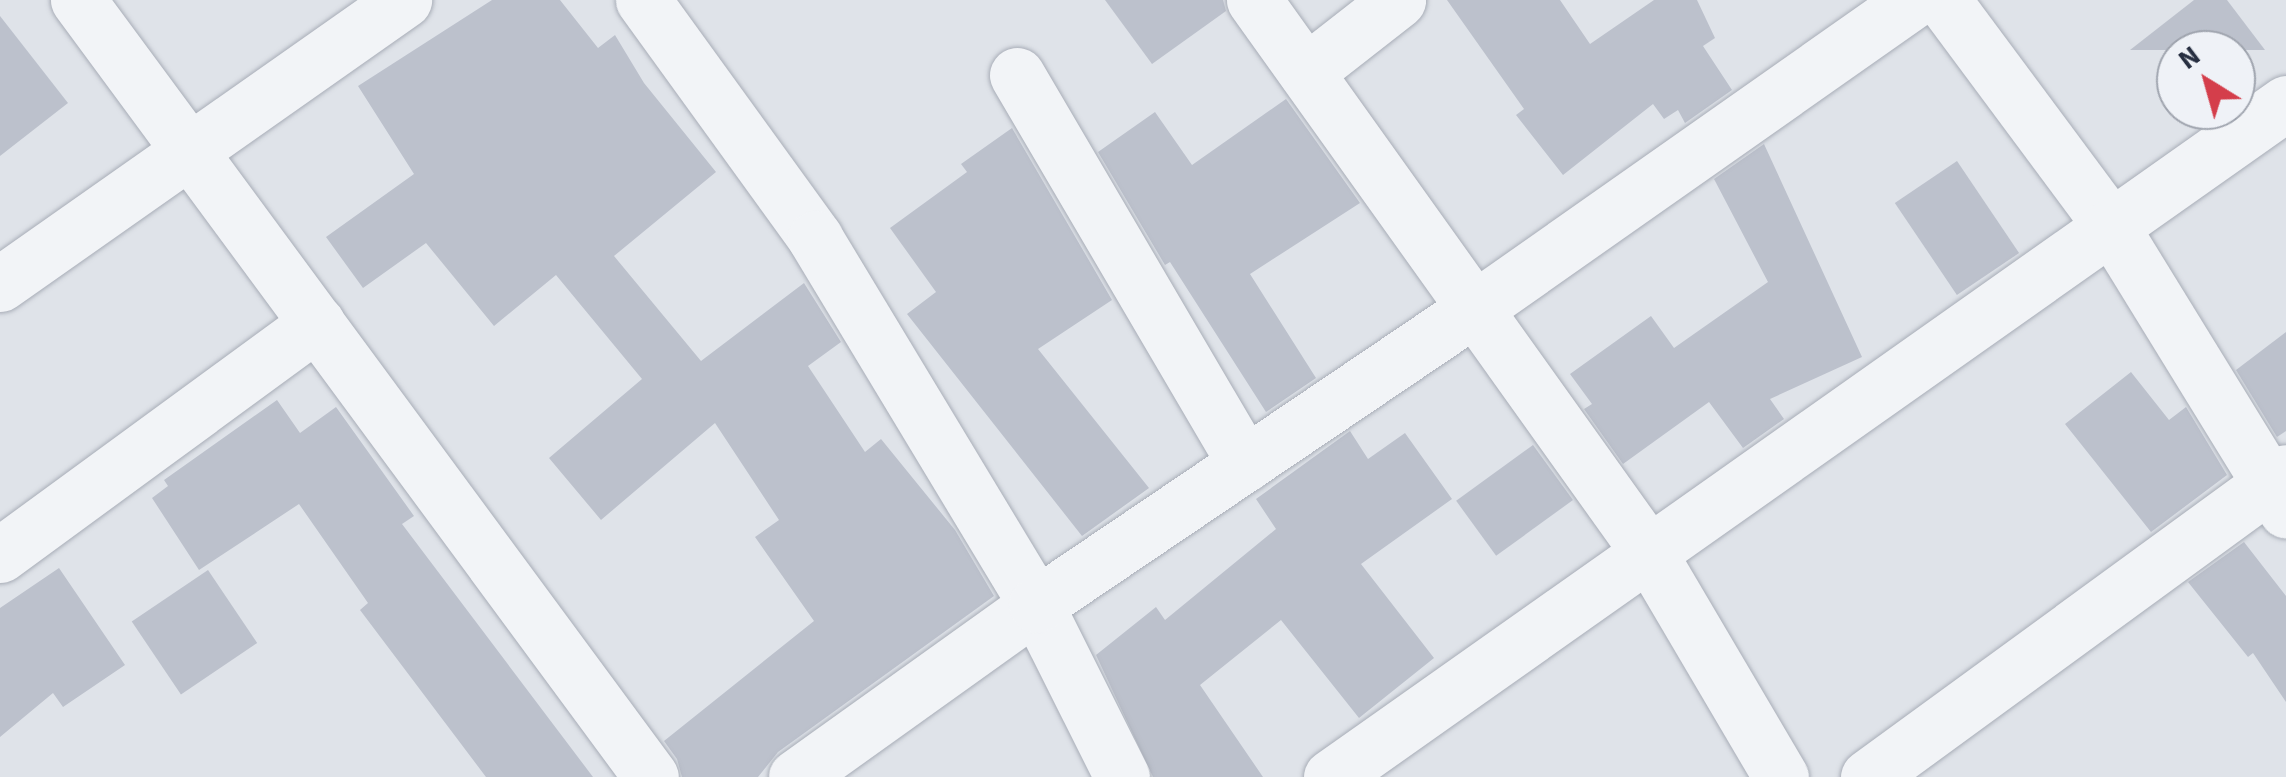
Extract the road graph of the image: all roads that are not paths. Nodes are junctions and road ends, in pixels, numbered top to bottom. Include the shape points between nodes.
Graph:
1 (78, 0) edge
2 (404, 0) edge
3 (643, 0) edge
4 (1254, 0) edge
5 (1398, 0) edge
6 (1914, 0) edge
7 (1943, 0) edge
8 (1306, 72) junction
9 (1017, 75) dead end
10 (2286, 102) edge
11 (190, 150) junction
12 (2110, 226) junction
13 (0, 284) edge
14 (1476, 307) junction
15 (317, 323) junction
16 (1245, 464) junction
17 (2280, 490) edge
18 (1649, 552) junction
19 (0, 554) edge
20 (1036, 605) junction
21 (651, 777) edge
22 (796, 777) edge
23 (1122, 777) edge
24 (1331, 777) edge
25 (1781, 777) edge
26 (1868, 777) edge

1 - 11 street
2 - 11 street
3 - 20 street via 815,238
4 - 8 street
5 - 8 street
6 - 14 street
7 - 12 street
8 - 14 street
9 - 16 street
10 - 12 street
11 - 13 street
11 - 15 street
12 - 17 street
12 - 18 street
14 - 16 street
14 - 18 street
15 - 19 street
15 - 21 street
16 - 20 street
17 - 26 street
18 - 24 street
18 - 25 street
20 - 22 street
20 - 23 street

